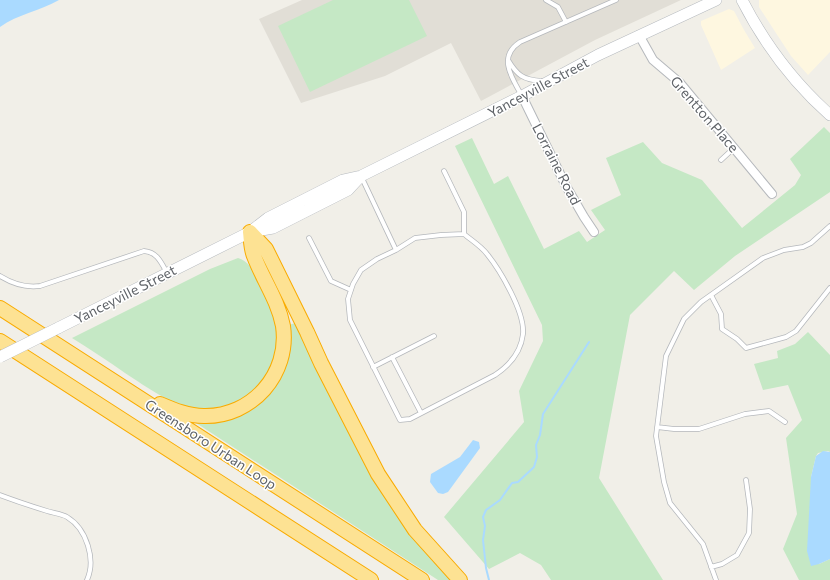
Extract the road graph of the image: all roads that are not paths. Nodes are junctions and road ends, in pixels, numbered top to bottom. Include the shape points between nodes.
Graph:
1 (546, 0) edge
2 (616, 0) edge
3 (716, 0) edge
4 (742, 0) edge
5 (566, 22) junction
6 (639, 35) junction
7 (507, 59) junction
8 (547, 82) junction
9 (522, 96) junction
10 (830, 115) edge
11 (734, 148) junction
12 (721, 160) dead end
13 (444, 171) dead end
14 (361, 176) junction
15 (772, 194) dead end
16 (830, 226) edge
17 (250, 232) junction
18 (594, 232) dead end
19 (464, 234) junction
20 (309, 238) dead end
21 (396, 250) junction
22 (167, 273) junction
23 (0, 276) edge
24 (830, 288) edge
25 (351, 290) junction
26 (711, 295) junction
27 (0, 308) edge
28 (434, 336) dead end
29 (0, 341) edge
30 (0, 357) edge
31 (392, 357) junction
32 (373, 366) junction
33 (127, 390) junction
34 (421, 413) junction
35 (786, 422) dead end
36 (657, 427) junction
37 (746, 480) dead end
38 (0, 496) edge
39 (711, 568) junction
40 (87, 580) edge
41 (371, 580) edge
42 (422, 580) edge
43 (460, 580) edge
44 (716, 580) edge

1 - 5 lane via 558,7
2 - 5 lane
3 - 6 main road, Yanceyville Street
4 - 10 main road via 778,59
5 - 7 lane via 515,45
6 - 8 main road, Yanceyville Street
6 - 11 street, Grentton Place via 652,60 680,83
7 - 8 lane via 522,76
7 - 9 lane via 508,69
8 - 9 main road, Yanceyville Street
9 - 14 main road, Yanceyville Street
9 - 18 street, Lorraine Road via 566,186
11 - 12 lane
11 - 15 street, Grentton Place
13 - 19 lane via 464,212
14 - 17 main road, Yanceyville Street via 343,180 268,218
14 - 21 lane
16 - 26 lane via 803,247 784,250 763,258
17 - 22 main road, Yanceyville Street
17 - 33 highway via 253,255 273,296 284,337 276,373 266,388 253,401 238,410 211,416 184,413
17 - 43 highway via 266,249 337,396 382,480 415,530
19 - 21 lane via 415,238
19 - 34 lane via 486,253 519,310 523,332 519,351 507,367 495,375
20 - 25 lane via 331,281
21 - 25 lane via 361,270
22 - 23 lane via 156,255 144,251 40,286 18,285
22 - 30 main road, Yanceyville Street, bridge
24 - 26 lane via 796,331 786,337 746,348 722,329 721,314
25 - 32 lane via 348,299 350,320
26 - 36 lane via 684,319 666,356
27 - 33 highway, Greensboro Urban Loop
28 - 31 lane
29 - 41 highway, Greensboro Urban Loop
31 - 32 lane
31 - 34 lane
32 - 34 lane via 400,420 410,419
33 - 42 highway, Greensboro Urban Loop
35 - 36 lane via 769,411 745,414 699,429
36 - 39 lane via 656,436 670,503 703,544
37 - 39 lane via 750,509 749,533 737,555
38 - 40 lane via 67,517 76,525 86,539 90,554 90,574
39 - 44 lane

